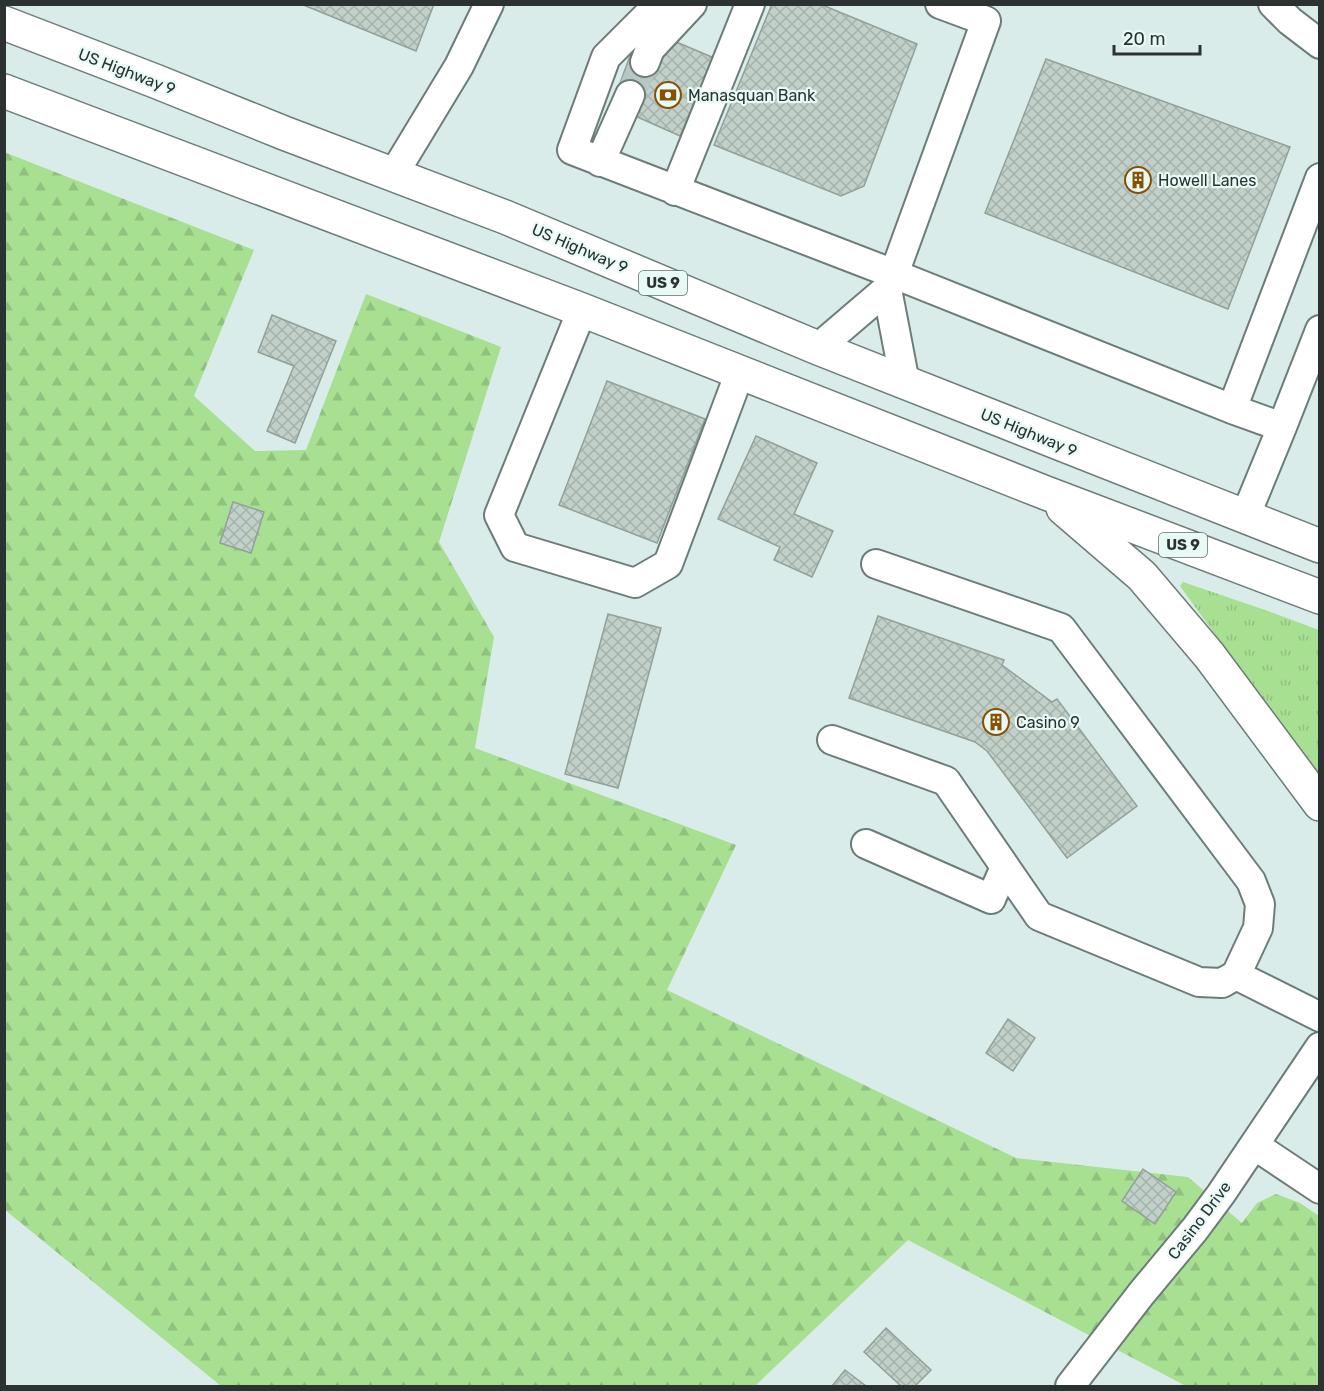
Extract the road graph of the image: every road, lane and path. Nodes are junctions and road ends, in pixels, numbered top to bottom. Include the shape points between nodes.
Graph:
1 (489, 4) edge
2 (659, 4) edge
3 (692, 4) edge
4 (750, 4) edge
5 (940, 4) edge
6 (1273, 4) edge
7 (989, 13) edge
8 (4, 23) edge
9 (1320, 44) edge
10 (645, 62) tunnel mouth
11 (4, 91) edge
12 (630, 95) tunnel mouth
13 (600, 162) junction
14 (393, 175) junction
15 (1320, 178) edge
16 (675, 191) junction
17 (891, 281) junction
18 (582, 310) junction
19 (1320, 330) edge
20 (818, 348) junction
21 (740, 372) junction
22 (904, 383) junction
23 (1232, 409) junction
24 (1282, 427) junction
25 (1046, 493) junction
26 (1245, 517) junction
27 (1320, 546) edge
28 (876, 564) dead end
29 (1320, 597) edge
30 (832, 740) dead end
31 (1320, 804) edge
32 (866, 844) dead end
33 (1005, 867) junction
34 (1236, 975) junction
35 (1320, 1017) edge
36 (1320, 1047) edge
37 (1254, 1145) junction
38 (1320, 1189) edge
39 (1070, 1386) edge

1 - 14 street via 459,66
2 - 13 street via 606,57 572,150
3 - 10 street via 650,49
4 - 16 street
5 - 7 street
6 - 9 street
7 - 17 street
8 - 14 highway, US Highway 9 / US 9
11 - 18 highway, US 9
12 - 13 street
13 - 16 street
14 - 20 highway, US Highway 9 / US 9 via 505,217
15 - 23 street
16 - 17 street
17 - 20 street
17 - 22 street
17 - 23 street
18 - 21 highway, US 9
18 - 21 street via 499,515 515,547 635,584 668,564
19 - 24 street
20 - 22 highway, US Highway 9 / US 9
21 - 25 highway, US 9
22 - 26 highway, US Highway 9 / US 9
23 - 24 street
24 - 26 street
25 - 29 highway, US 9
25 - 31 highway via 1142,576 1209,655
26 - 27 highway, US Highway 9 / US 9
28 - 34 street via 1060,628 1251,881 1260,904 1258,928
30 - 33 street via 946,782
32 - 33 street via 991,899
33 - 34 street via 1039,916 1199,982 1221,983
34 - 35 street
36 - 37 street, Casino Drive
37 - 38 street
37 - 39 street, Casino Drive via 1195,1229

